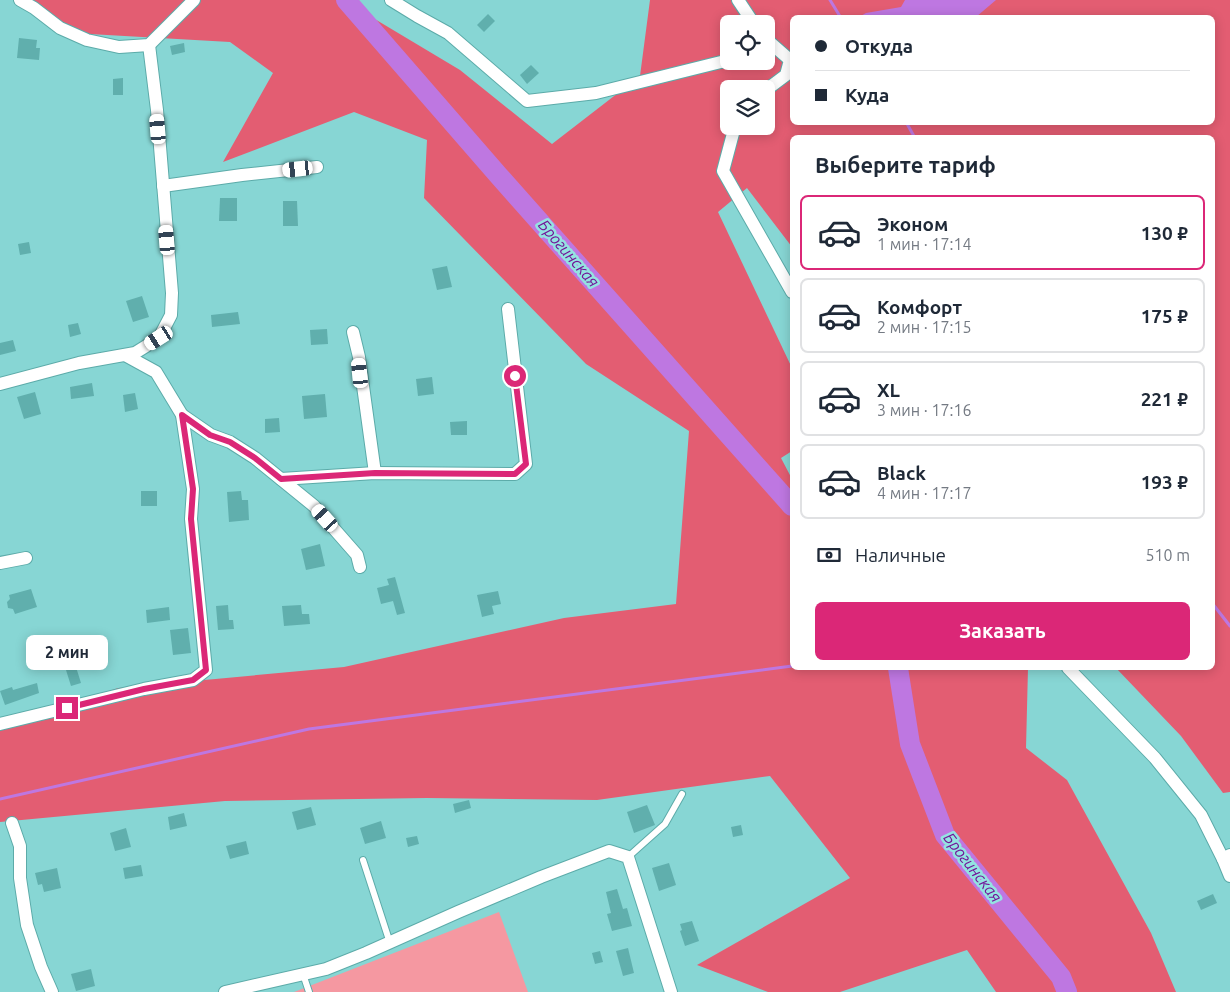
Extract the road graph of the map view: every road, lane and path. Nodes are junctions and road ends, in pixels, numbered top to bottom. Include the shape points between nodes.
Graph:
1 (20, 0) edge
2 (194, 0) edge
3 (391, 0) edge
4 (738, 0) edge
5 (748, 15) edge
6 (149, 44) junction
7 (775, 52) edge
8 (720, 62) edge
9 (775, 83) edge
10 (733, 135) edge
11 (317, 167) dead end
12 (163, 186) junction
13 (790, 288) edge
14 (508, 309) dead end
15 (353, 332) dead end
16 (125, 355) junction
17 (0, 384) edge
18 (182, 415) junction
19 (375, 473) junction
20 (281, 479) junction
21 (26, 558) dead end
22 (0, 563) edge
23 (360, 567) dead end
24 (1070, 670) edge
25 (0, 724) edge
26 (682, 794) dead end
27 (12, 823) dead end
28 (628, 857) junction
29 (1227, 857) edge
30 (363, 860) dead end
31 (1230, 876) edge
32 (390, 943) junction
33 (303, 974) junction
34 (52, 992) edge
35 (226, 992) edge
36 (309, 992) edge
37 (671, 992) edge

1 - 6 street via 60,28 87,40 119,48
2 - 6 street
3 - 8 street via 448,34 527,101 596,93
4 - 5 street
6 - 12 street
7 - 9 street via 790,60 786,75
10 - 13 street via 723,171
11 - 12 street
12 - 16 street via 171,315 159,338 135,353
14 - 19 street via 526,464 515,474
15 - 19 street
16 - 17 street via 79,363
16 - 18 street via 156,372
18 - 20 street via 210,435 230,442 255,458
18 - 25 street via 193,489 191,519 206,670 193,680
19 - 20 street
20 - 23 street via 314,506 336,530 357,555
21 - 22 street
24 - 29 street via 1155,758 1201,815
26 - 28 lane via 665,824
27 - 34 street via 20,846 20,878 27,925
28 - 32 street via 609,851 540,877
28 - 37 street
29 - 31 street
30 - 32 lane
32 - 33 street via 326,969
33 - 35 street
33 - 36 lane

